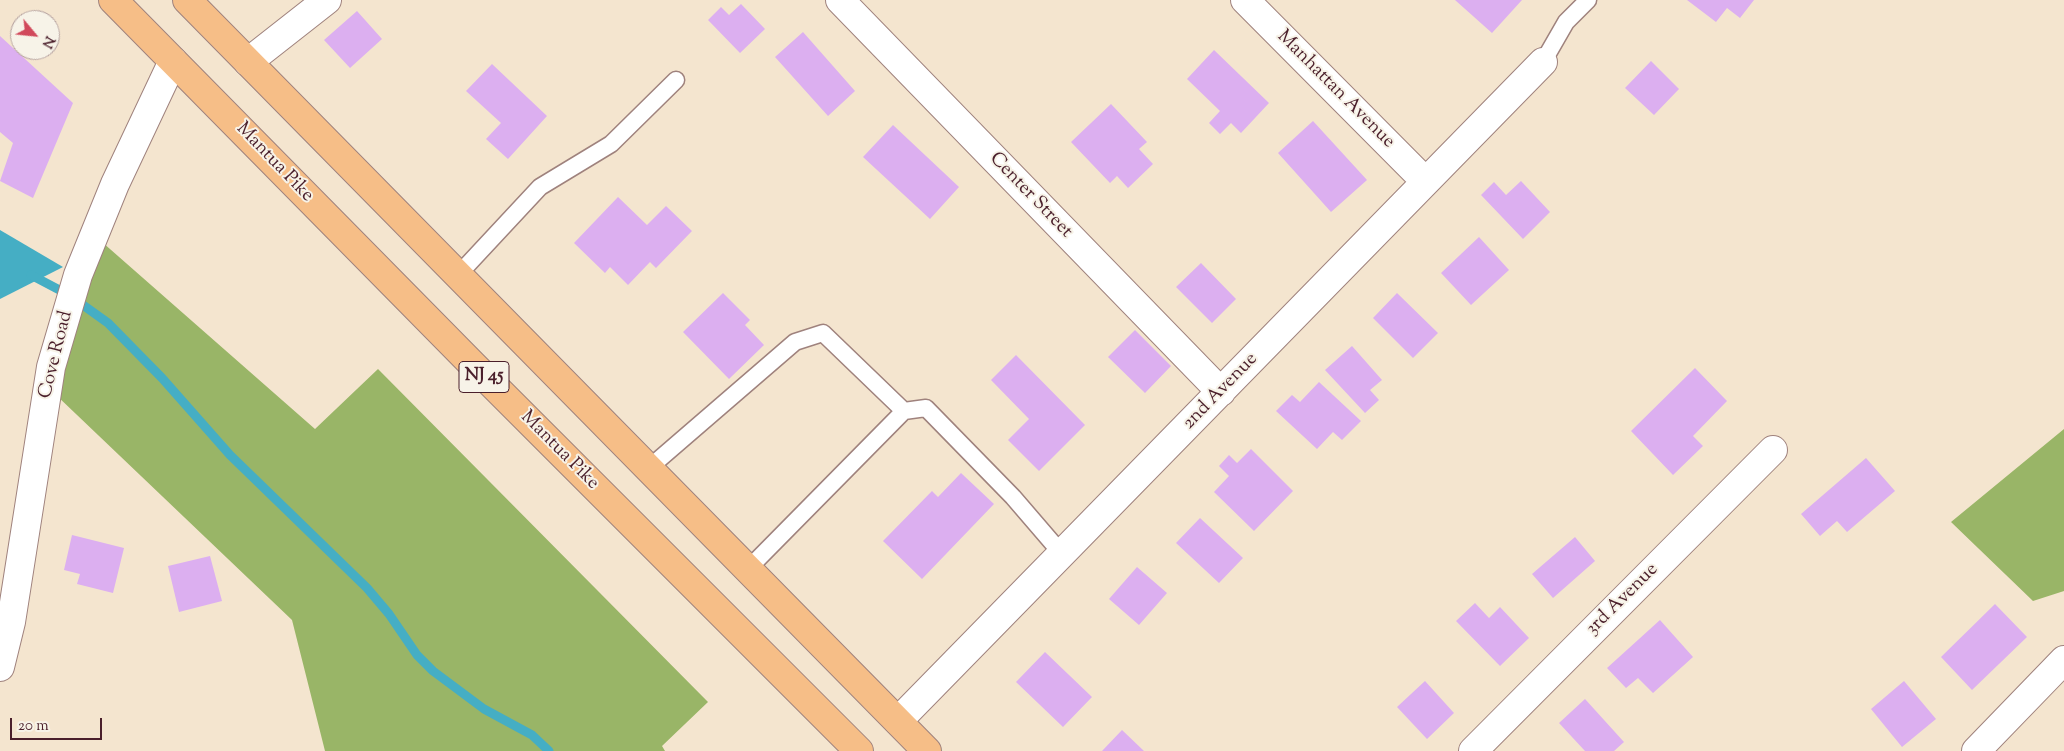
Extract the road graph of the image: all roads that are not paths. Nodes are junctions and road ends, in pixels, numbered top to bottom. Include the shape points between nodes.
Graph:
1 (113, 0) edge
2 (188, 0) edge
3 (327, 0) edge
4 (840, 0) edge
5 (1245, 0) edge
6 (1588, 0) edge
7 (173, 61) junction
8 (248, 62) junction
9 (1543, 62) joint
10 (676, 80) dead end
11 (1425, 180) junction
12 (458, 275) junction
13 (1221, 392) junction
14 (904, 411) junction
15 (1773, 450) dead end
16 (649, 468) junction
17 (1062, 554) junction
18 (748, 569) junction
19 (2064, 660) edge
20 (0, 667) edge
21 (898, 721) junction
22 (859, 751) edge
23 (927, 751) edge
24 (1473, 751) edge
25 (1976, 751) edge

1 - 7 main road, Mantua Pike / NJ 45
2 - 8 main road, NJ 45
3 - 8 street
4 - 13 street, Center Street
5 - 11 street, Manhattan Avenue
6 - 9 lane via 1566,22
7 - 20 street, Cove Road via 115,184 82,266 51,368 11,622
7 - 22 main road, Mantua Pike / NJ 45
8 - 12 main road, NJ 45
9 - 11 street, 2nd Avenue
10 - 12 lane via 611,144 540,187
11 - 13 street, 2nd Avenue
12 - 16 main road, NJ 45
13 - 17 street, 2nd Avenue
14 - 16 lane via 822,333 795,342
14 - 17 lane via 926,408
14 - 18 lane
15 - 24 street, 3rd Avenue
16 - 18 main road, NJ 45
17 - 21 street, 2nd Avenue
18 - 21 main road, NJ 45
19 - 25 street
21 - 23 main road, NJ 45

